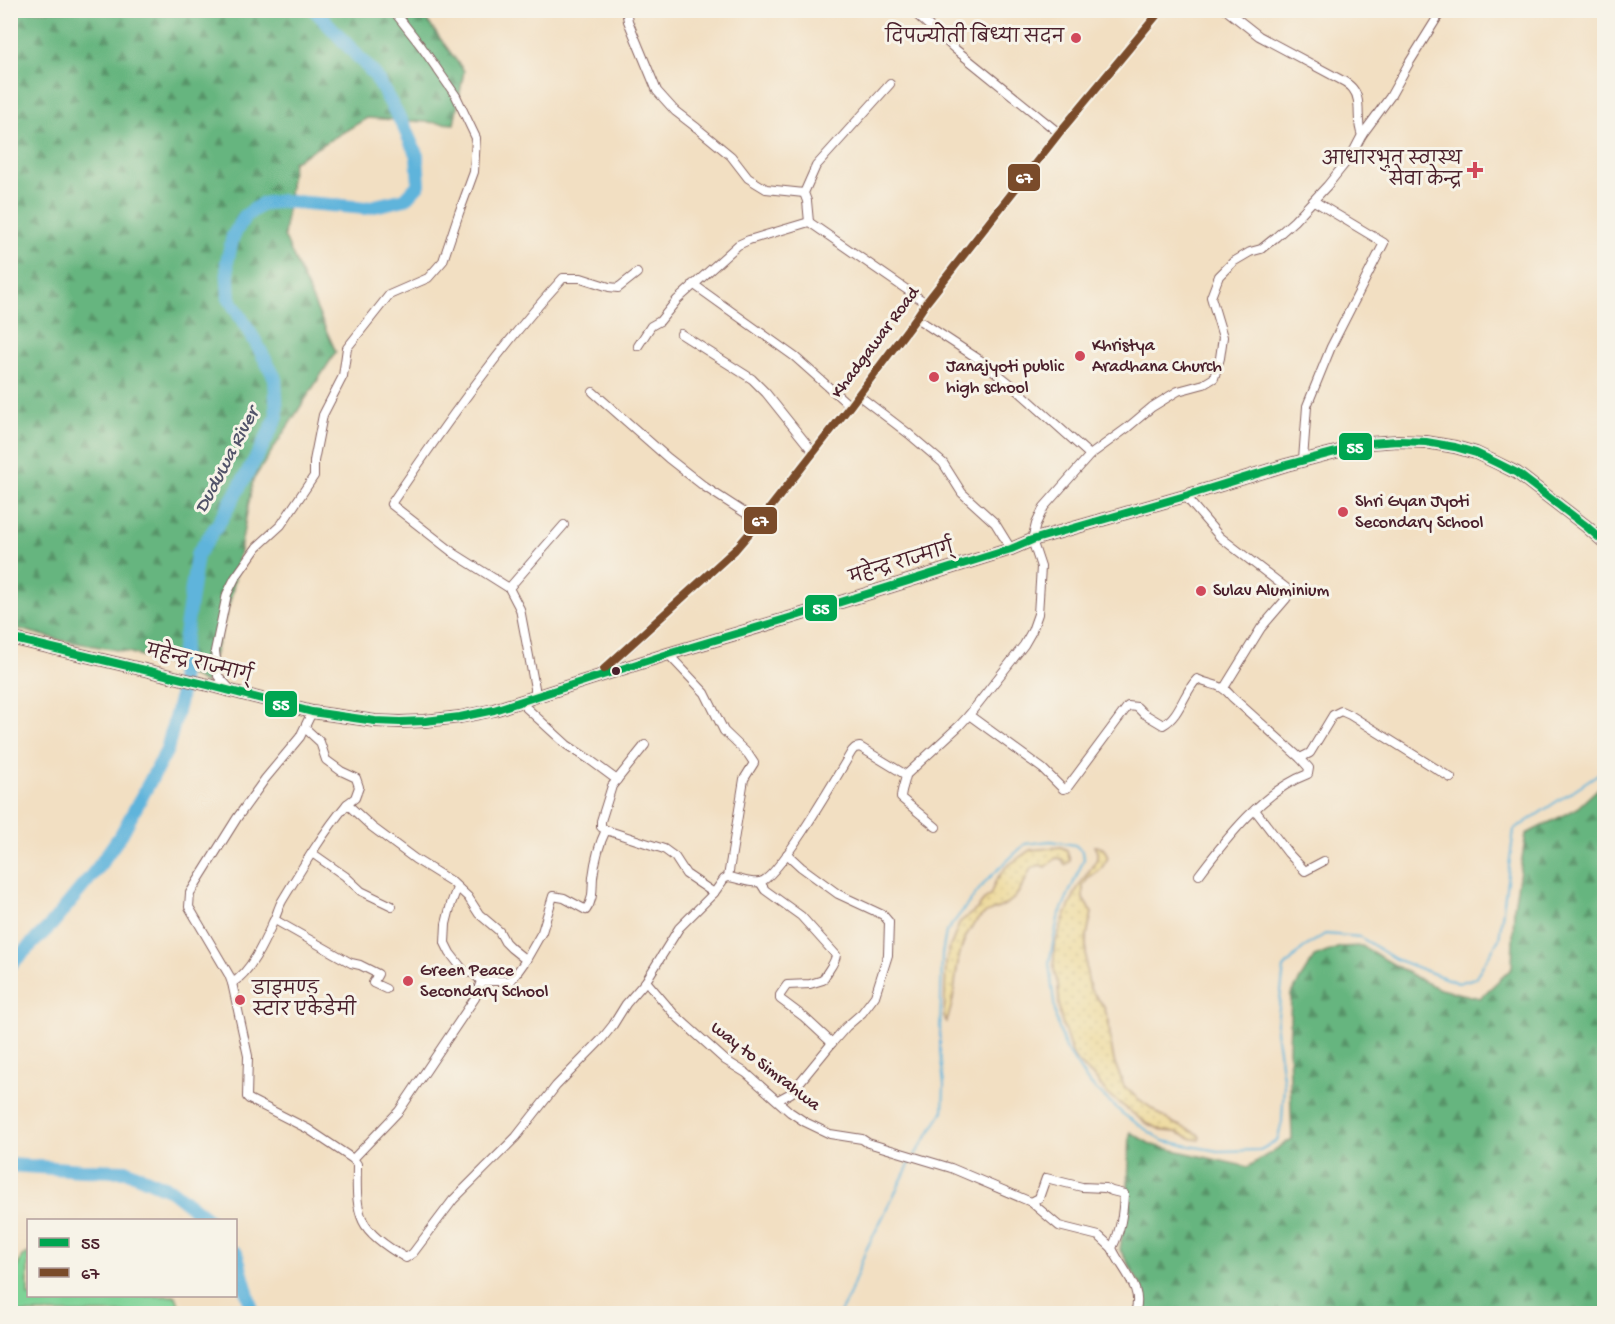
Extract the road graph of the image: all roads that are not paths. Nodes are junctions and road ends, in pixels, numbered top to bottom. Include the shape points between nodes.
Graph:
1 (393, 10) edge
2 (626, 10) edge
3 (915, 10) edge
4 (1161, 10) edge
5 (1226, 10) edge
6 (1442, 10) edge
7 (890, 84) dead end
8 (1059, 133) junction
9 (1362, 135) junction
10 (804, 193) junction
11 (1314, 201) junction
12 (809, 222) junction
13 (638, 273) dead end
14 (693, 284) junction
15 (926, 303) junction
16 (916, 318) junction
17 (681, 334) dead end
18 (638, 346) dead end
19 (593, 392) dead end
20 (858, 395) junction
21 (850, 406) junction
22 (814, 453) junction
23 (1090, 455) junction
24 (1303, 460) junction
25 (1185, 496) junction
26 (759, 522) junction
27 (564, 525) dead end
28 (1032, 540) junction
29 (1605, 542) edge
30 (1011, 549) junction
31 (509, 588) junction
32 (10, 638) edge
33 (668, 654) junction
34 (596, 677) junction
35 (1224, 687) junction
36 (233, 692) junction
37 (535, 697) junction
38 (520, 702) junction
39 (312, 712) junction
40 (969, 715) junction
41 (305, 728) junction
42 (645, 745) dead end
43 (1300, 759) junction
44 (906, 775) junction
45 (1451, 778) dead end
46 (616, 780) junction
47 (347, 804) junction
48 (1255, 810) junction
49 (936, 827) dead end
50 (606, 830) junction
51 (1285, 848) junction
52 (312, 853) junction
53 (787, 854) junction
54 (1278, 856) dead end
55 (1324, 861) dead end
56 (1199, 875) dead end
57 (728, 877) junction
58 (760, 882) junction
59 (457, 888) junction
60 (714, 893) junction
61 (392, 906) dead end
62 (274, 920) junction
63 (526, 960) junction
64 (481, 981) junction
65 (646, 981) junction
66 (232, 983) junction
67 (386, 989) dead end
68 (832, 1043) junction
69 (778, 1100) junction
70 (353, 1159) junction
71 (1031, 1202) junction
72 (1112, 1248) junction
73 (1134, 1314) edge

1 - 36 street via 456,96 476,138 474,172 443,261 428,278 389,295 347,348 343,376 323,416 314,476 281,525 257,547 227,594 215,651 218,676
2 - 10 street via 657,91 675,111 731,156 748,178 766,189
3 - 8 street via 955,49
4 - 8 street, Khadgawar Road
5 - 9 street via 1259,36 1354,89
6 - 9 street via 1390,97
7 - 10 street via 816,166
8 - 15 street, Khadgawar Road
9 - 11 street via 1351,156
10 - 12 street
11 - 23 street via 1261,249 1233,262 1219,276 1211,297 1223,337 1214,378 1178,391 1152,407
11 - 24 street via 1384,243 1331,347 1307,406
12 - 14 street via 738,245
12 - 15 street
13 - 31 street via 618,288 581,278 563,278 473,387 391,504 455,554
14 - 18 street via 651,326
14 - 21 street via 795,357
15 - 16 street, Khadgawar Road
16 - 20 street, Khadgawar Road
16 - 23 street via 988,366
17 - 22 street via 752,379
19 - 26 street via 705,487
20 - 21 street, Khadgawar Road
20 - 30 street via 943,463 962,493 995,523
21 - 22 street, Khadgawar Road
22 - 26 street, Khadgawar Road
23 - 28 street via 1044,507
24 - 25 highway, महेन्द्र राज्मार्ग्
24 - 29 highway, महेन्द्र राज्मार्ग् via 1370,443 1426,442 1455,447 1517,473
25 - 28 highway, महेन्द्र राज्मार्ग्
25 - 35 street via 1220,537 1290,591
26 - 34 street, Khadgawar Road via 735,550
27 - 31 street
28 - 30 highway, महेन्द्र राज्मार्ग्
28 - 40 street via 1041,567 1038,614 1032,631
30 - 33 highway, महेन्द्र राज्मार्ग्
31 - 37 street via 520,609
32 - 36 highway, महेन्द्र राज्मार्ग्
33 - 34 highway, महेन्द्र राज्मार्ग्
33 - 57 street via 705,693 724,731 754,763 744,779
34 - 37 highway, महेन्द्र राज्मार्ग्
35 - 40 street via 1197,679 1175,714 1163,725 1137,707 1128,706 1063,789 1043,769
35 - 43 street
36 - 39 highway, महेन्द्र राज्मार्ग्
37 - 38 highway, महेन्द्र राज्मार्ग्
38 - 39 highway, महेन्द्र राज्मार्ग् via 460,717 400,723
38 - 46 street via 567,745
39 - 41 street
40 - 44 street
41 - 47 street via 320,742 326,760 356,778 359,787 355,798
41 - 66 street via 237,818 190,894 189,907
42 - 46 street
43 - 45 street via 1310,753 1333,716 1341,711
43 - 48 street via 1309,768 1308,774
44 - 49 street via 902,798
44 - 53 street via 860,747 855,748
46 - 50 street via 601,821
47 - 52 street
47 - 59 street via 372,827
48 - 51 street
48 - 56 street
50 - 60 street via 664,849 686,874
50 - 63 street via 595,865 591,903 586,910 553,896 542,932
51 - 54 street
51 - 55 street via 1305,871
52 - 61 street via 362,891
52 - 62 street
53 - 58 street
53 - 68 street via 838,894 883,915 889,922 888,955 875,996
57 - 58 street
57 - 60 street
58 - 68 street via 801,916 836,955 823,980 787,985 780,995
59 - 63 street
59 - 64 street via 446,924 445,943 464,970
60 - 65 street via 679,928
62 - 66 street via 259,951
62 - 67 street via 378,974 373,983
63 - 64 street via 511,981
64 - 70 street via 475,998 399,1111
65 - 69 street, way to Simrahwa via 674,1014
65 - 70 street via 601,1040 556,1086 516,1137 453,1200 413,1254 406,1258 380,1241 363,1223 358,1207 357,1164
66 - 70 street via 248,1056 247,1097 308,1129
68 - 69 street via 791,1093
69 - 71 street, way to Simrahwa via 805,1122 830,1134 862,1139 951,1168
71 - 72 street, way to Simrahwa via 1059,1226 1099,1236
71 - 72 street via 1039,1198 1047,1178 1124,1194 1118,1235
72 - 73 street via 1137,1293

